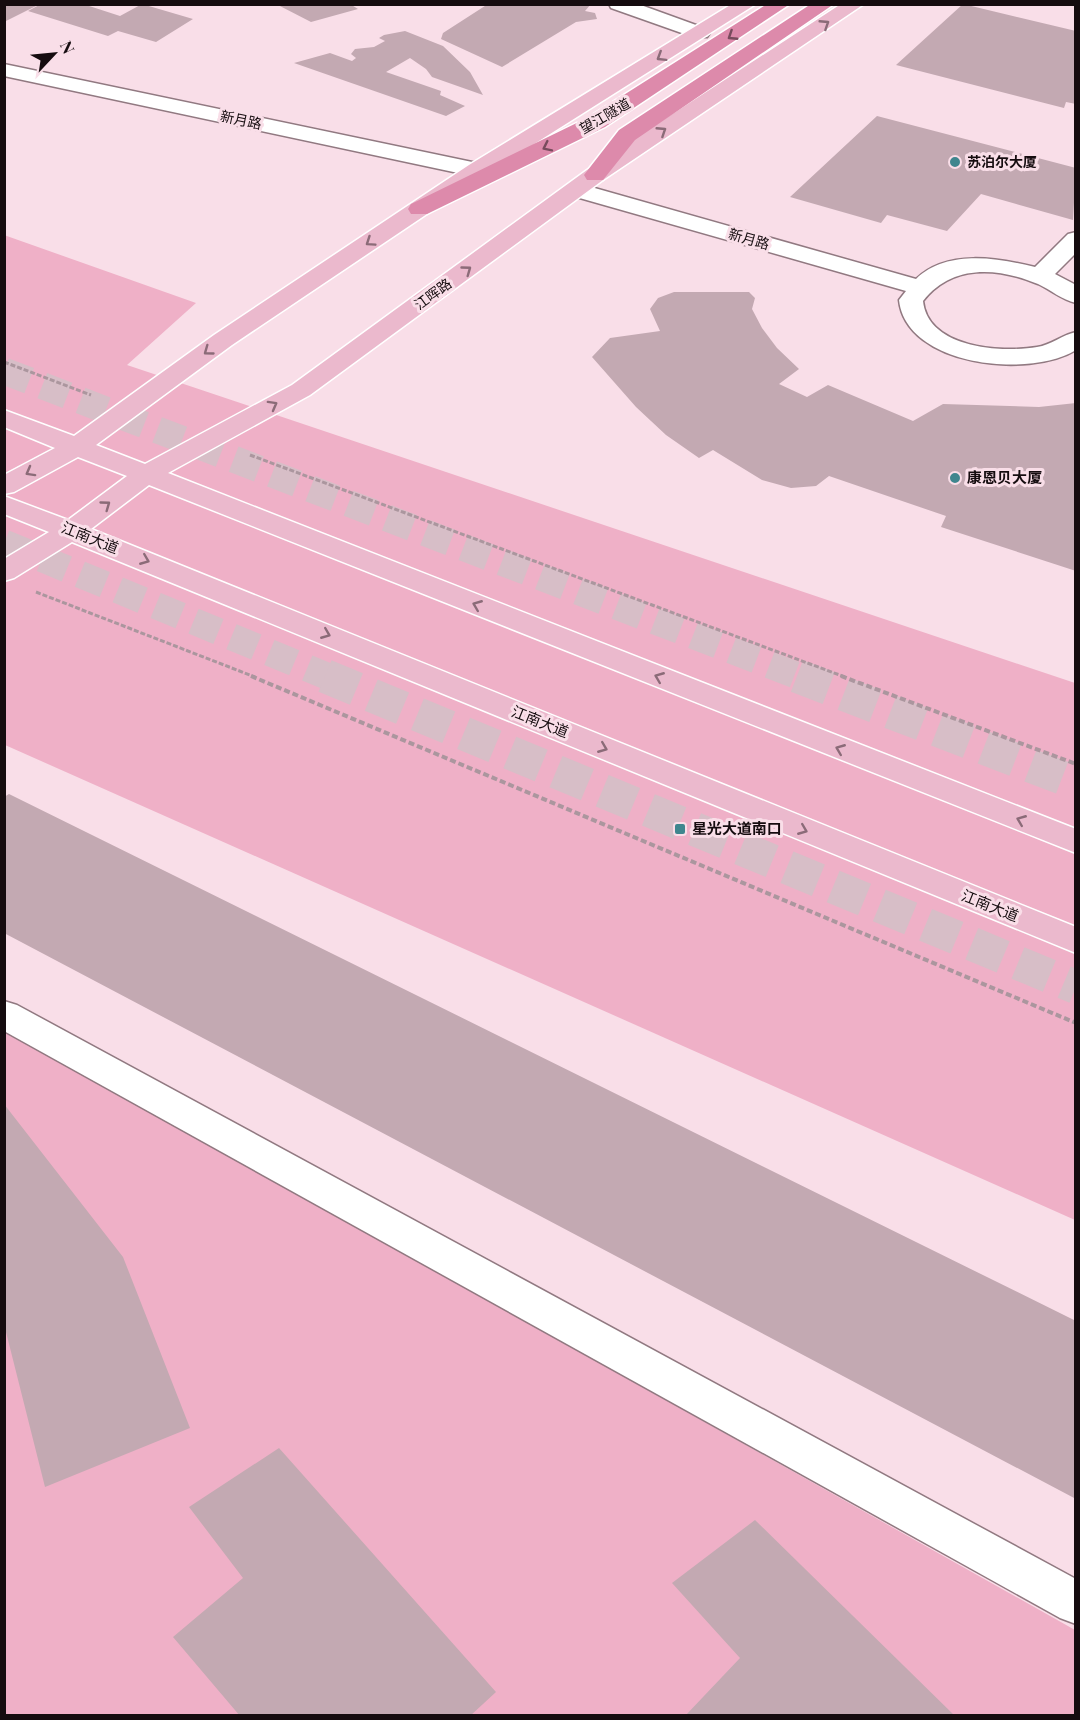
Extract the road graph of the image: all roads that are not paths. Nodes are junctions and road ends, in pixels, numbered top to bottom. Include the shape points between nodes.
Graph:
1 (618, 4) edge
2 (747, 4) edge
3 (781, 4) edge
4 (825, 4) edge
5 (855, 4) edge
6 (700, 33) junction
7 (4, 70) edge
8 (477, 170) junction
9 (586, 182) junction
10 (419, 209) junction
11 (1076, 239) edge
12 (1041, 275) junction
13 (922, 288) junction
14 (1076, 296) edge
15 (1076, 339) edge
16 (4, 417) edge
17 (76, 447) junction
18 (147, 474) junction
19 (4, 486) edge
20 (4, 504) edge
21 (72, 530) junction
22 (4, 572) edge
23 (1076, 842) edge
24 (1076, 941) edge
25 (4, 1014) edge
26 (1076, 1603) edge

1 - 6 street
2 - 6 main road
3 -> 10 highway, 望江隧道 via 597,122
4 - 9 highway, 望江隧道 via 627,135
9 -> 5 main road, 江晖路
6 -> 8 main road
7 - 8 street, 新月路
8 - 10 main road
9 - 13 street, 新月路
18 -> 9 main road, 江晖路 via 301,390
10 -> 17 main road via 223,340
11 - 12 street
12 - 13 street via 1014,268 957,268 934,276
12 - 14 street
13 - 15 street via 911,300 913,314 923,328 963,350 1021,357 1049,353
16 - 17 main road
17 - 18 main road
17 -> 19 main road
21 -> 18 main road, 江晖路
23 -> 18 main road
20 - 21 main road, 江南大道
21 - 22 main road, 江晖路
21 -> 24 main road, 江南大道
25 - 26 street

